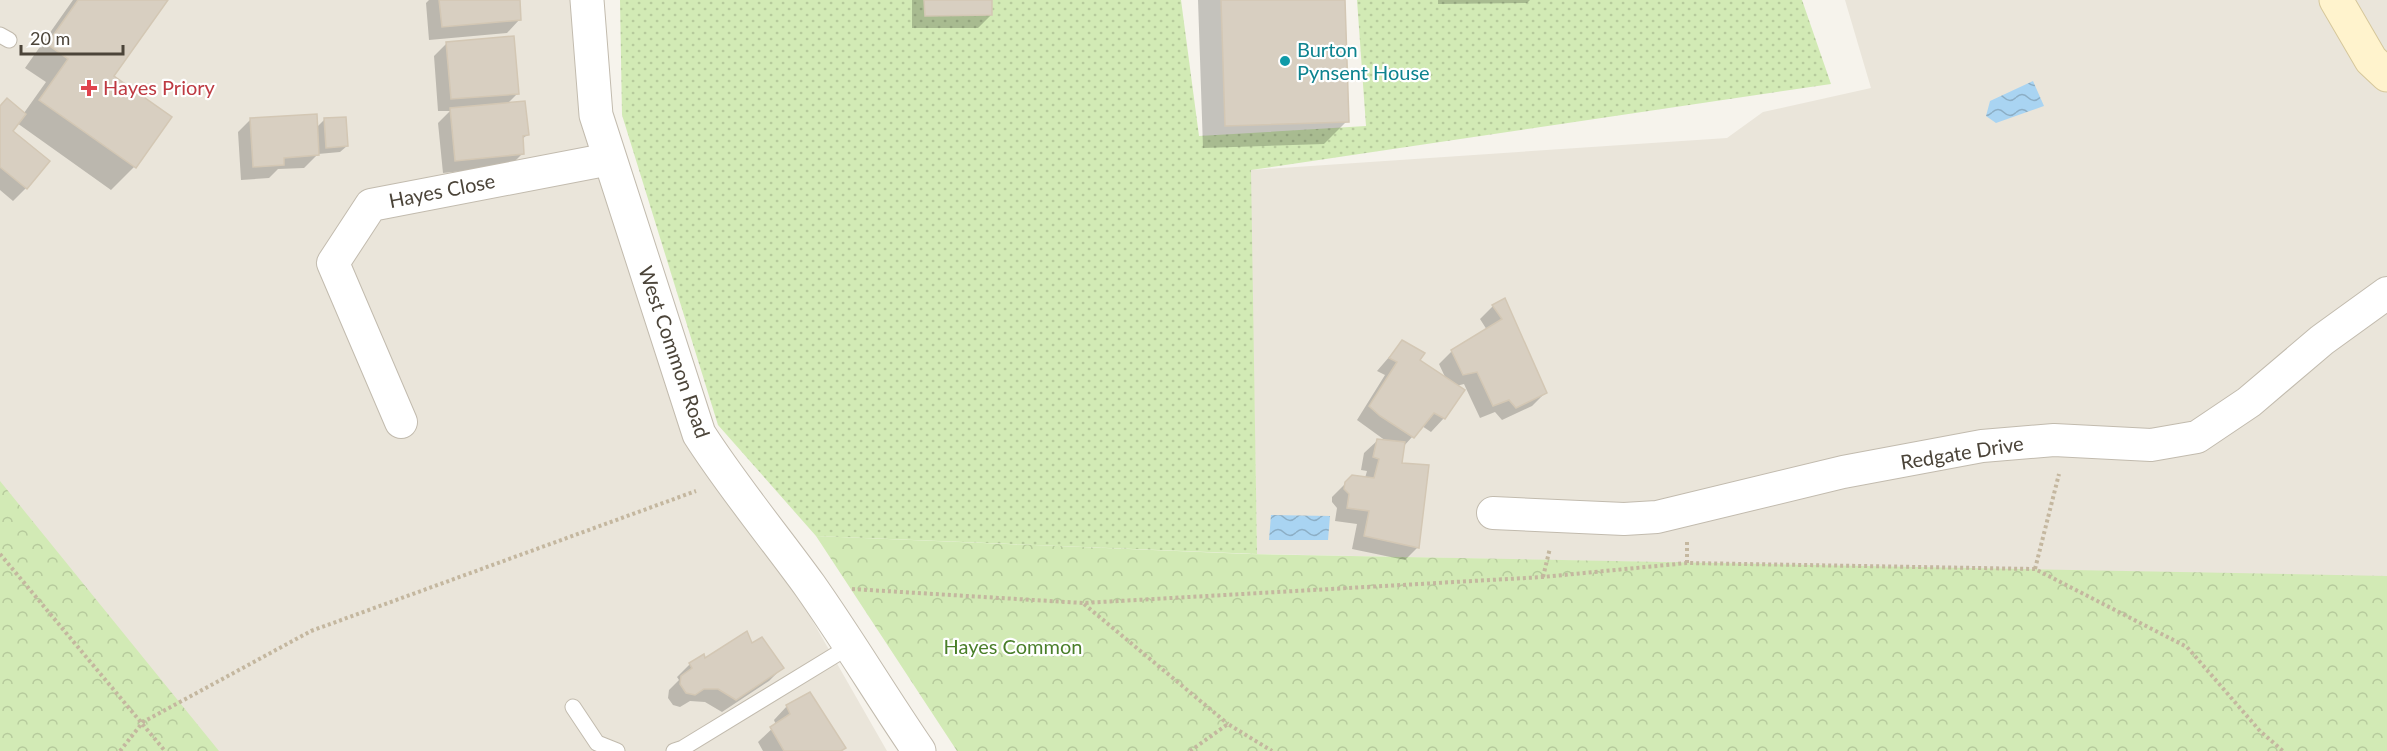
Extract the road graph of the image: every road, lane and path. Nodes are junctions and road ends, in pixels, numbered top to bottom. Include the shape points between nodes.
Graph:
1 (587, 0) edge
2 (2336, 0) edge
3 (2387, 75) edge
4 (610, 159) junction
5 (2387, 293) edge
6 (401, 422) dead end
7 (2068, 440) junction
8 (727, 479) junction
9 (1493, 513) dead end
10 (0, 554) edge
11 (2035, 569) junction
12 (810, 586) junction
13 (1083, 603) junction
14 (850, 646) junction
15 (573, 707) dead end
16 (143, 722) junction
17 (1228, 724) junction
18 (120, 751) edge
19 (165, 751) edge
20 (617, 751) edge
21 (674, 751) edge
22 (919, 751) edge
23 (1190, 751) edge
24 (1272, 751) edge
25 (2283, 751) edge

1 - 4 street, West Common Road via 596,116
2 - 3 main road via 2371,60
4 - 6 street, Hayes Close via 371,205 333,263
4 - 8 street, West Common Road via 699,434
5 - 7 street, Redgate Drive via 2322,340 2249,402 2197,437 2151,445
7 - 9 street, Redgate Drive via 1982,446 1843,472 1657,517
7 - 11 path
8 - 12 street, West Common Road
8 - 16 path via 310,631
10 - 16 path
11 - 13 path via 1687,563 1543,577
11 - 25 path via 2187,647 2260,731
12 - 13 path
12 - 14 street, West Common Road
13 - 17 path
14 - 21 lane
14 - 22 street, West Common Road
15 - 20 lane via 597,743
16 - 18 path
16 - 19 path
17 - 23 path
17 - 24 path

